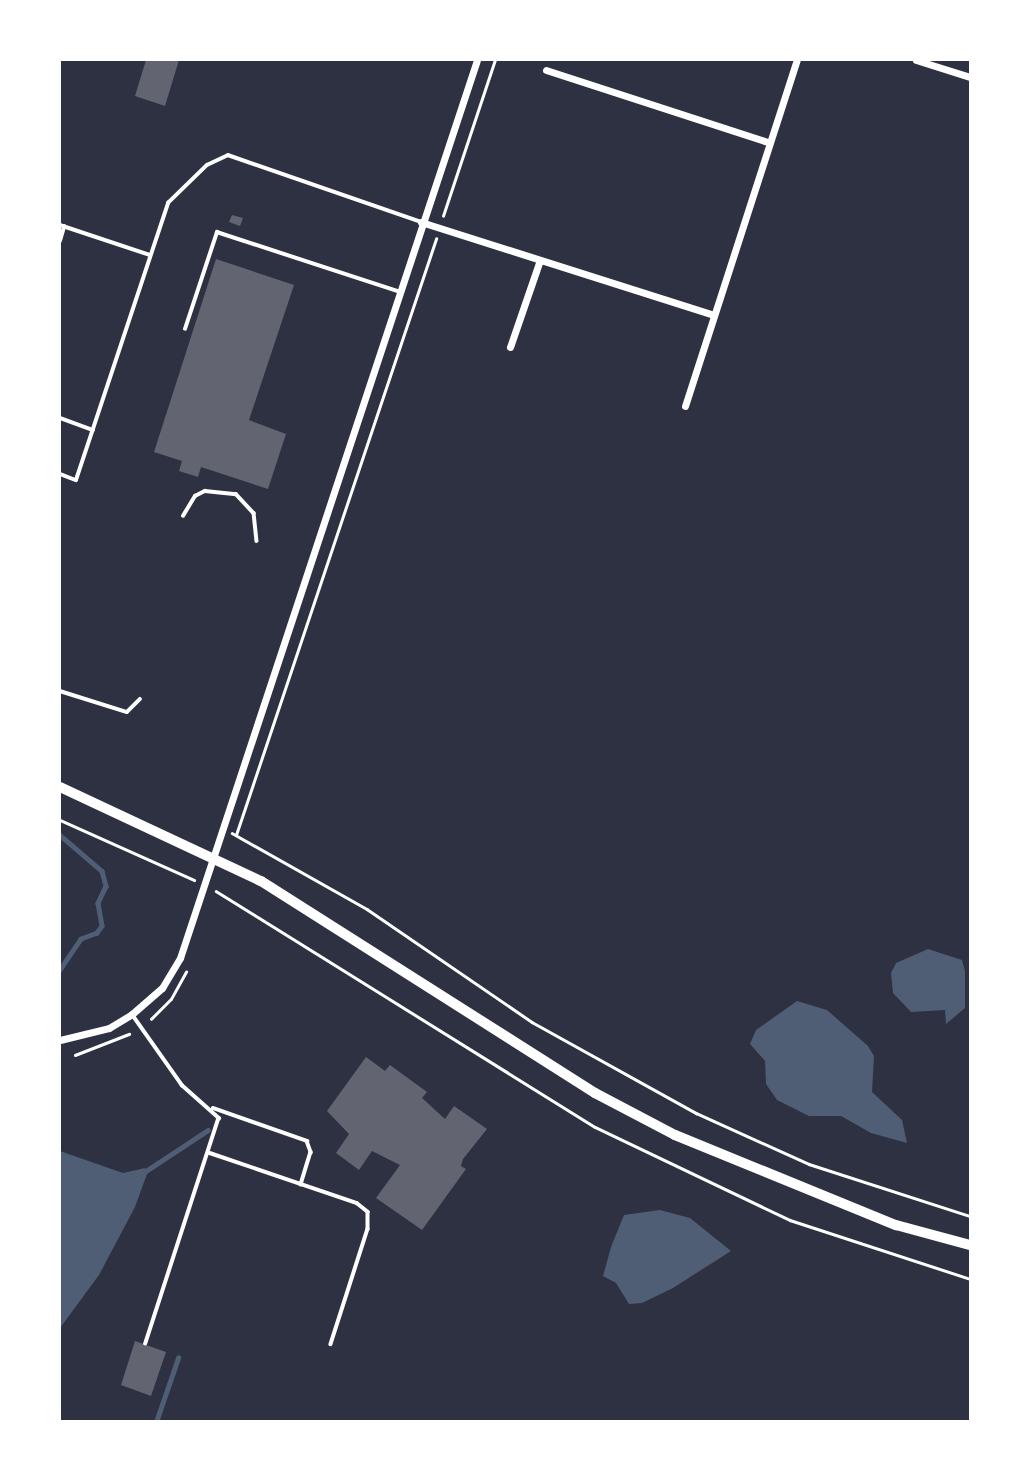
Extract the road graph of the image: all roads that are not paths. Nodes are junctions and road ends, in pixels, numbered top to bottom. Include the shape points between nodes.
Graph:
1 (477, 60) edge
2 (797, 60) edge
3 (916, 60) edge
4 (546, 70) dead end
5 (971, 77) edge
6 (768, 142) junction
7 (421, 222) junction
8 (62, 226) edge
9 (60, 241) edge
10 (151, 256) junction
11 (540, 260) junction
12 (398, 291) junction
13 (715, 315) junction
14 (186, 329) dead end
15 (510, 347) dead end
16 (685, 406) dead end
17 (60, 418) edge
18 (93, 430) junction
19 (60, 474) edge
20 (183, 516) dead end
21 (257, 541) dead end
22 (60, 691) edge
23 (140, 699) dead end
24 (60, 787) edge
25 (213, 856) junction
26 (132, 1014) junction
27 (60, 1040) edge
28 (212, 1108) junction
29 (210, 1153) junction
30 (301, 1184) junction
31 (971, 1245) edge
32 (146, 1343) dead end
33 (331, 1344) dead end

1 - 7 street
2 - 6 street
3 - 5 street
4 - 6 street
6 - 13 street
7 - 10 lane via 228,155 207,165 176,192
7 - 11 street
7 - 12 street
8 - 9 lane
8 - 10 lane
10 - 18 lane
11 - 13 street
11 - 15 street
12 - 14 lane via 217,232
12 - 25 street
13 - 16 street
17 - 18 lane
18 - 19 lane via 76,480
20 - 21 lane via 195,496 205,491 236,494 250,504
22 - 23 lane via 127,712
24 - 25 main road
25 - 26 street via 180,958 162,988
25 - 31 main road via 295,901 595,1093 675,1135 896,1224
26 - 27 street via 109,1028
26 - 28 lane via 182,1085
28 - 29 lane via 219,1118
28 - 30 lane via 307,1141 311,1152
29 - 30 lane
29 - 32 lane
30 - 33 lane via 357,1203 369,1215

